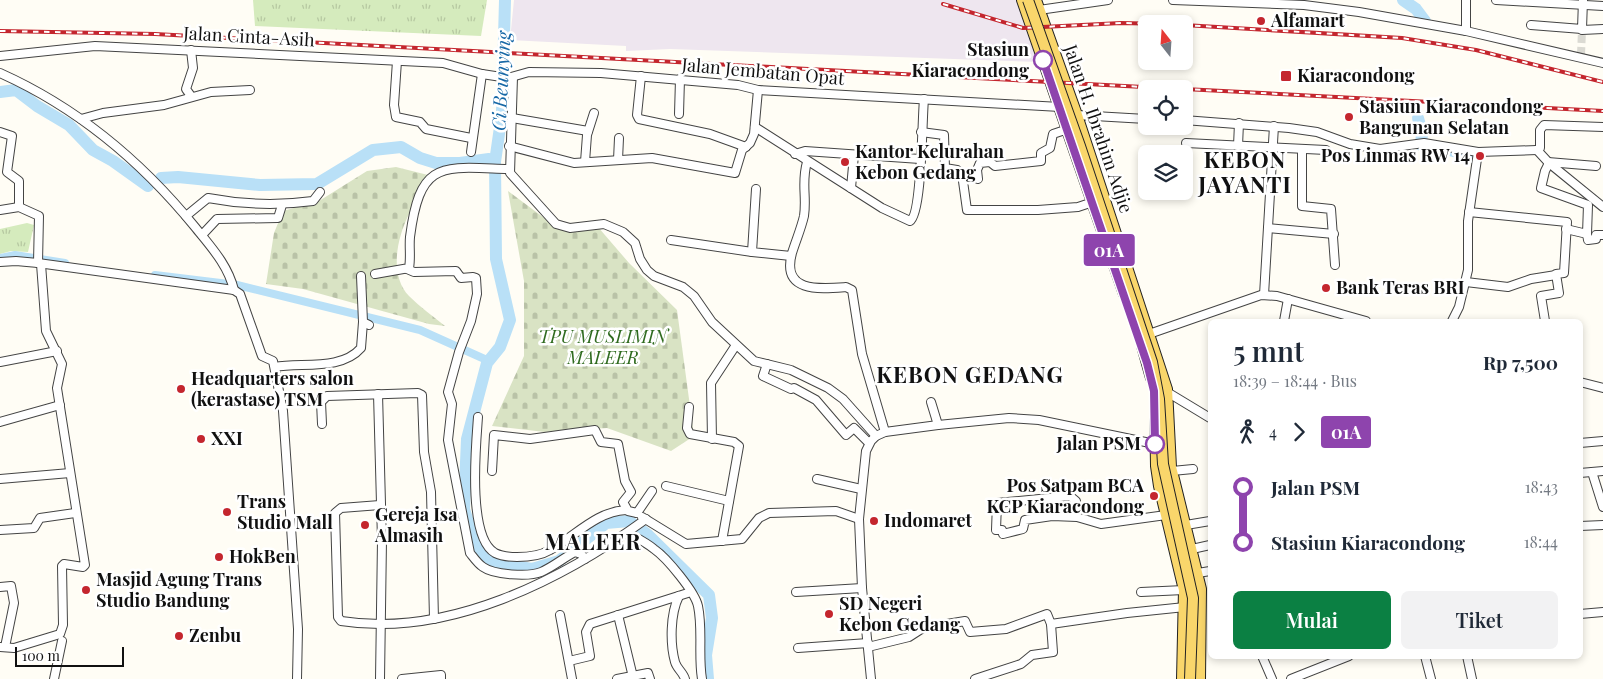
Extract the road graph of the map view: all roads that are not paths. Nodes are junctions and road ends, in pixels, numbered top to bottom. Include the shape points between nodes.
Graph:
1 (1022, 0) edge
2 (1028, 0) edge
3 (1108, 0) edge
4 (1173, 0) edge
5 (1466, 0) edge
6 (1496, 0) edge
7 (1205, 1) edge
8 (1259, 2) edge
9 (1583, 3) edge
10 (1038, 5) edge
11 (1603, 6) edge
12 (1531, 25) dead end
13 (1603, 29) edge
14 (1582, 30) junction
15 (1466, 31) junction
16 (1050, 38) junction
17 (1037, 42) junction
18 (191, 50) junction
19 (0, 56) edge
20 (397, 61) junction
21 (1603, 64) edge
22 (0, 73) edge
23 (482, 74) junction
24 (641, 76) junction
25 (495, 77) joint
26 (511, 78) junction
27 (680, 79) junction
28 (250, 90) dead end
29 (758, 90) junction
30 (191, 96) junction
31 (924, 99) junction
32 (1060, 107) junction
33 (594, 113) dead end
34 (679, 114) dead end
35 (1077, 115) junction
36 (512, 118) junction
37 (81, 119) junction
38 (1138, 119) edge
39 (1193, 120) edge
40 (1239, 123) junction
41 (1274, 126) junction
42 (755, 127) junction
43 (1603, 127) edge
44 (1068, 129) junction
45 (588, 130) junction
46 (0, 132) edge
47 (922, 132) junction
48 (471, 138) junction
49 (620, 138) dead end
50 (1186, 143) dead end
51 (509, 146) junction
52 (1238, 146) junction
53 (746, 147) junction
54 (1272, 148) junction
55 (1302, 149) junction
56 (1326, 150) dead end
57 (1537, 150) junction
58 (471, 152) dead end
59 (1478, 152) junction
60 (795, 154) junction
61 (854, 154) junction
62 (920, 159) junction
63 (618, 160) junction
64 (585, 162) junction
65 (807, 162) junction
66 (1550, 163) junction
67 (689, 165) junction
68 (1596, 166) dead end
69 (507, 169) junction
70 (688, 175) dead end
71 (978, 179) dead end
72 (756, 188) dead end
73 (851, 188) junction
74 (318, 194) dead end
75 (1093, 202) junction
76 (282, 205) junction
77 (20, 206) junction
78 (1603, 207) edge
79 (0, 210) edge
80 (1469, 212) junction
81 (186, 216) junction
82 (1268, 228) junction
83 (1566, 229) junction
84 (1334, 234) junction
85 (1587, 234) junction
86 (202, 235) junction
87 (1603, 235) edge
88 (671, 240) dead end
89 (752, 252) junction
90 (791, 256) junction
91 (38, 260) junction
92 (0, 262) edge
93 (1335, 265) dead end
94 (406, 269) junction
95 (375, 274) dead end
96 (1556, 275) junction
97 (361, 276) dead end
98 (1466, 282) junction
99 (233, 287) junction
100 (1264, 295) junction
101 (1288, 299) junction
102 (1284, 319) edge
103 (1359, 319) edge
104 (1453, 319) edge
105 (1545, 319) edge
106 (1147, 341) junction
107 (736, 345) junction
108 (57, 351) junction
109 (0, 362) edge
110 (767, 364) junction
111 (275, 367) junction
112 (1583, 383) edge
113 (1603, 388) edge
114 (1154, 391) junction
115 (378, 394) junction
116 (1167, 394) junction
117 (932, 402) dead end
118 (1154, 402) junction
119 (60, 405) junction
120 (689, 406) dead end
121 (478, 417) dead end
122 (1208, 417) edge
123 (0, 422) edge
124 (322, 424) dead end
125 (938, 425) junction
126 (885, 432) junction
127 (876, 436) junction
128 (712, 439) junction
129 (1603, 441) edge
130 (870, 443) junction
131 (1583, 443) edge
132 (1155, 444) junction
133 (1193, 469) dead end
134 (492, 471) dead end
135 (1172, 471) junction
136 (1603, 471) edge
137 (1592, 472) junction
138 (70, 473) junction
139 (1583, 473) edge
140 (0, 479) edge
141 (817, 479) dead end
142 (666, 486) dead end
143 (861, 489) junction
144 (652, 491) dead end
145 (729, 501) junction
146 (380, 505) junction
147 (1603, 507) edge
148 (626, 510) junction
149 (75, 512) junction
150 (637, 513) junction
151 (1166, 515) junction
152 (1076, 517) junction
153 (859, 519) junction
154 (645, 520) junction
155 (1208, 521) edge
156 (1186, 525) junction
157 (1603, 525) edge
158 (1583, 526) edge
159 (0, 530) edge
160 (628, 533) junction
161 (722, 541) junction
162 (1208, 545) edge
163 (1192, 549) junction
164 (585, 559) junction
165 (1208, 571) edge
166 (1198, 573) junction
167 (0, 587) edge
168 (862, 588) junction
169 (1184, 590) junction
170 (691, 592) junction
171 (796, 592) dead end
172 (1141, 592) dead end
173 (678, 596) junction
174 (1185, 607) junction
175 (1603, 612) edge
176 (1583, 614) edge
177 (560, 615) dead end
178 (618, 615) junction
179 (434, 619) junction
180 (380, 624) junction
181 (1051, 624) junction
182 (1205, 629) edge
183 (62, 641) dead end
184 (868, 645) junction
185 (2, 647) edge
186 (798, 648) dead end
187 (1263, 659) edge
188 (1341, 659) edge
189 (1426, 659) edge
190 (1468, 659) edge
191 (569, 661) junction
192 (633, 677) junction
193 (54, 679) edge
194 (297, 679) edge
195 (380, 679) edge
196 (402, 679) edge
197 (441, 679) edge
198 (572, 679) edge
199 (617, 679) edge
200 (650, 679) edge
201 (685, 679) edge
202 (702, 679) edge
203 (871, 679) edge
204 (975, 679) edge
205 (1182, 679) edge
206 (1190, 679) edge
207 (1200, 679) edge
208 (1272, 679) edge
209 (1291, 679) edge
210 (1431, 679) edge
211 (1472, 679) edge

1 - 17 main road, Jalan H. Ibrahim Adjie
2 - 206 main road, bridge via 1152,362 1159,399 1163,464 1193,598
3 - 10 street
4 - 7 street
5 - 15 street
6 - 9 street
7 - 8 street
8 - 15 street via 1359,12
9 - 11 street
9 - 14 street
10 - 16 main road, Jalan H. Ibrahim Adjie
12 - 14 street
13 - 14 street
15 - 21 street
16 - 17 main road
16 - 35 main road, Jalan H. Ibrahim Adjie
17 - 32 main road, Jalan H. Ibrahim Adjie
18 - 19 street, Jalan Cinta-Asih via 95,46
18 - 20 street, Jalan Cinta-Asih
18 - 30 street via 193,68 186,88
20 - 23 street, Jalan Cinta-Asih via 450,64
20 - 48 street via 396,116 420,122 426,129
22 - 37 street
23 - 25 street, Jalan Cinta-Asih
23 - 48 street
24 - 26 street, Jalan Jembatan Opat via 529,72
24 - 27 street, Jalan Jembatan Opat
24 - 53 street via 638,119 710,134
25 - 26 street, Jalan Jembatan Opat
26 - 36 street
27 - 29 street, Jalan Jembatan Opat via 738,84
27 - 34 street
28 - 30 street
29 - 31 street, Jalan Jembatan Opat
29 - 42 street
30 - 37 street
31 - 32 street, Jalan Jembatan Opat
31 - 47 street
32 - 44 main road, Jalan H. Ibrahim Adjie
33 - 45 street
35 - 38 street
35 - 106 main road, Jalan H. Ibrahim Adjie
36 - 45 street
36 - 51 street
37 - 81 street via 144,171
39 - 40 street
40 - 41 street
40 - 52 street
41 - 54 street
41 - 59 street via 1317,132 1350,144 1380,149 1424,143
42 - 53 street
42 - 60 street
43 - 57 street via 1544,125 1540,130 1540,148
44 - 71 street via 1053,134 1052,146 1041,153 1040,161 995,166 990,162 980,163
44 - 75 main road, Jalan H. Ibrahim Adjie
45 - 64 street
46 - 77 street via 12,136 7,172 19,180
47 - 62 street
47 - 75 street via 944,135 945,168 962,174 966,210 1072,208
48 - 58 street
49 - 63 street
50 - 52 street
51 - 64 street via 574,163
51 - 69 street
52 - 54 street
53 - 67 street via 735,173
54 - 55 street
54 - 82 street
55 - 56 street
55 - 84 street via 1302,206 1330,208
57 - 59 street
57 - 66 street
59 - 80 street
60 - 61 street via 805,151
60 - 65 street
61 - 62 street
61 - 73 street
62 - 73 street via 919,197 916,215 911,221 882,208
63 - 64 street
63 - 67 street via 652,158
65 - 73 street
65 - 90 street via 802,179 805,210
66 - 68 street
66 - 78 street
66 - 85 street via 1541,188 1588,205
67 - 70 street
69 - 94 street via 446,168 431,177 421,192 414,216 410,266
69 - 107 street via 556,224 570,228 604,224 623,232 635,243 647,270 689,292 705,314
72 - 89 street
74 - 76 street via 313,201
75 - 106 main road, Jalan H. Ibrahim Adjie
76 - 81 street via 222,202 208,198
76 - 86 street via 277,218 217,219
77 - 79 street
77 - 91 street via 40,217
80 - 83 street via 1567,222
80 - 98 street
81 - 86 street
82 - 84 street
82 - 100 street
83 - 85 street
83 - 96 street via 1564,273
84 - 93 street
85 - 87 street via 1588,240
86 - 99 street via 224,265
88 - 89 street
89 - 90 street
90 - 126 street via 794,280 806,287 846,287 852,290 862,354
91 - 92 street
91 - 99 street
91 - 108 street via 46,331
94 - 95 street
94 - 164 street via 414,272 456,271 461,278 476,278 472,321 456,360 448,392 452,404 448,449 470,553 486,569 530,575 575,552
96 - 98 street via 1504,287
96 - 105 street via 1559,293 1541,296
97 - 111 street via 365,322 361,348 351,356 326,363
98 - 104 street
99 - 111 street via 240,294 262,356 272,360
100 - 101 street
100 - 106 street via 1243,300
101 - 102 street
101 - 103 street
106 - 114 main road, Jalan H. Ibrahim Adjie
106 - 116 main road, Jalan H. Ibrahim Adjie
107 - 110 street via 754,361
107 - 128 street via 711,383
108 - 109 street
108 - 119 street via 62,364 57,382
110 - 127 street via 791,370 828,388
110 - 130 street via 763,376 816,400 846,435 854,428
111 - 194 street via 283,411 298,630
112 - 113 street
114 - 116 main road via 1159,386
114 - 118 main road, Jalan H. Ibrahim Adjie
115 - 124 street via 324,397 321,402
115 - 146 street
115 - 179 street via 422,394
116 - 118 main road via 1163,405
116 - 122 street
116 - 135 main road, Jalan H. Ibrahim Adjie
117 - 125 street
118 - 132 main road, Jalan H. Ibrahim Adjie
119 - 123 street
119 - 138 street
120 - 128 street via 689,432
121 - 148 street via 477,509 485,542 495,553 512,557 541,555 606,514
125 - 126 street
125 - 132 street via 1009,418 1039,420
126 - 127 street
127 - 130 street
128 - 145 street via 734,442 739,446
129 - 131 street
130 - 143 street
132 - 151 main road, Jalan H. Ibrahim Adjie
133 - 135 street
134 - 148 street via 494,435 530,439 595,430 601,442 618,444 625,481 631,492 623,500
135 - 156 main road, Jalan H. Ibrahim Adjie
136 - 137 street
137 - 139 street
137 - 147 street
138 - 140 street
138 - 149 street
141 - 143 street
142 - 145 street
143 - 153 street
144 - 150 street
145 - 161 street
146 - 180 street
146 - 180 street via 341,508 334,515 338,618 341,621
148 - 150 street
149 - 159 street via 40,518 34,528
149 - 185 street via 85,566 62,566 62,632 22,646
150 - 154 street
151 - 152 street via 1097,524
151 - 169 main road, Jalan H. Ibrahim Adjie
152 - 152 street via 1076,501 1070,496 997,503 996,530 1002,530 1003,534 1023,529 1025,520 1044,516
153 - 161 street via 836,511 769,513 759,518 743,539
153 - 168 street
154 - 160 street
154 - 161 street via 686,544
155 - 156 street
156 - 163 main road, Jalan H. Ibrahim Adjie
157 - 158 street
160 - 164 street
160 - 170 street via 658,552
162 - 163 street
163 - 166 main road, Jalan H. Ibrahim Adjie
164 - 179 street via 531,588
165 - 166 street
166 - 182 main road, Jalan H. Ibrahim Adjie
167 - 185 street via 11,586 14,592
168 - 171 street
168 - 184 street
169 - 172 street
169 - 174 main road, Jalan H. Ibrahim Adjie
170 - 173 street
170 - 202 street via 698,605
173 - 178 street
173 - 201 street via 673,650 676,665
174 - 181 street
174 - 205 main road, Jalan H. Ibrahim Adjie via 1180,666
175 - 176 street
177 - 191 street
178 - 191 street via 590,624 586,632 590,656
178 - 192 street
179 - 180 street
180 - 195 street
181 - 184 street via 1048,614 1005,629 970,632 965,621 923,628 909,637
181 - 204 street via 1053,651 1032,655 1025,661
182 - 207 main road, Jalan H. Ibrahim Adjie
183 - 193 street
184 - 186 street
184 - 203 street
187 - 208 street
188 - 209 street
189 - 210 street
190 - 211 street
191 - 198 street
192 - 199 street
192 - 200 street via 648,673
196 - 197 street via 441,675

